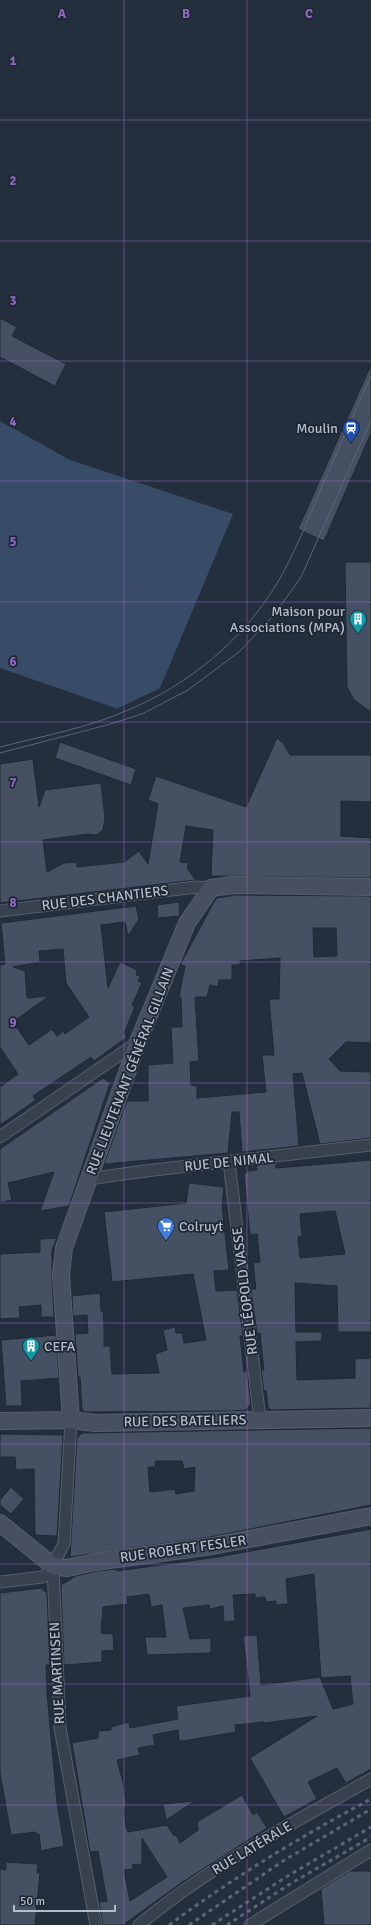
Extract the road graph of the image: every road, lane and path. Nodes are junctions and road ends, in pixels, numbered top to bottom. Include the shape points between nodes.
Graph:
1 (371, 887) edge
2 (211, 888) junction
3 (0, 911) edge
4 (138, 1042) junction
5 (0, 1137) edge
6 (371, 1145) edge
7 (229, 1162) junction
8 (88, 1179) junction
9 (371, 1418) edge
10 (71, 1420) junction
11 (260, 1420) junction
12 (0, 1421) edge
13 (371, 1516) edge
14 (0, 1523) edge
15 (53, 1566) junction
16 (0, 1582) edge
17 (371, 1779) edge
18 (371, 1850) edge
19 (96, 1925) edge
20 (138, 1925) edge
21 (250, 1925) edge

1 - 2 main road via 232,885
2 - 3 street, RUE DES CHANTIERS via 196,886
2 - 4 main road, RUE LIEUTENANT GÉNÉRAL GILLAIN via 188,924
4 - 5 street
4 - 8 main road, RUE LIEUTENANT GÉNÉRAL GILLAIN
6 - 7 street, RUE DE NIMAL
7 - 8 street, RUE DE NIMAL
7 - 11 street, RUE LÉOPOLD VASSE
8 - 10 main road, RUE LIEUTENANT GÉNÉRAL GILLAIN via 64,1248 62,1265
9 - 11 main road, RUE DES BATELIERS
10 - 11 main road, RUE DES BATELIERS via 96,1423
10 - 12 main road, RUE DES BATELIERS
10 - 15 street, RUE MARTINSEN via 64,1544
13 - 15 main road, RUE ROBERT FESLER via 212,1546 95,1562 74,1568
14 - 15 main road
15 - 16 street via 43,1577
15 - 19 street, RUE MARTINSEN via 60,1728
17 - 20 street, RUE LATÉRALE via 217,1868 158,1908
18 - 21 street

